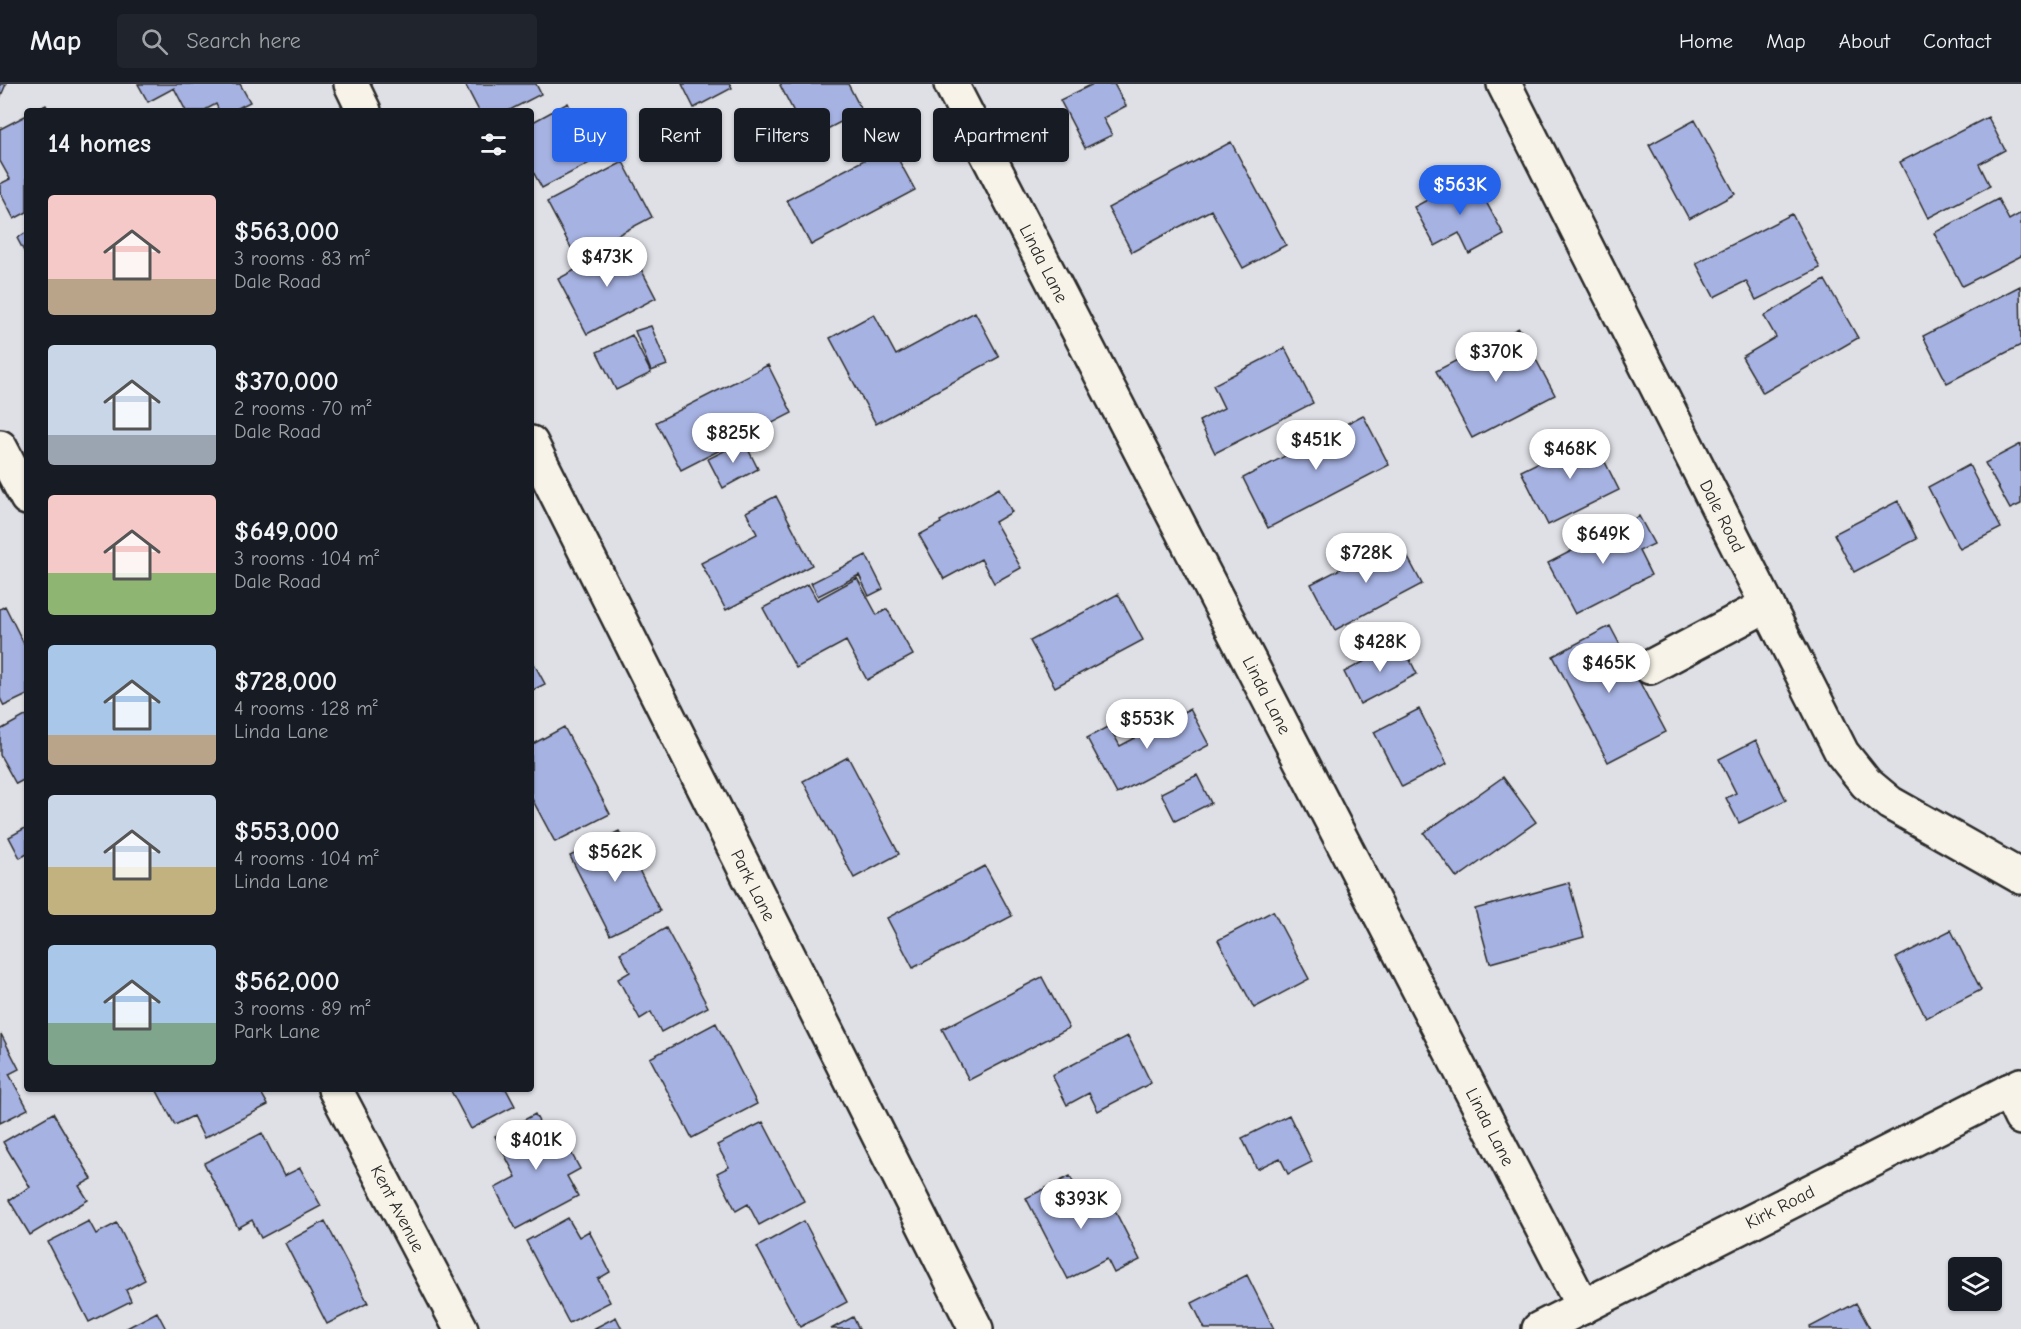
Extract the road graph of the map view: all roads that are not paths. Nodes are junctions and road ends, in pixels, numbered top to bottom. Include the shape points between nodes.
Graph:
1 (351, 84) edge
2 (951, 84) edge
3 (1504, 84) edge
4 (363, 108) edge
5 (0, 447) edge
6 (534, 449) edge
7 (24, 492) edge
8 (1767, 605) junction
9 (1650, 667) dead end
10 (2021, 877) edge
11 (338, 1092) edge
12 (2017, 1098) edge
13 (1583, 1307) junction
14 (461, 1329) edge
15 (976, 1329) edge
16 (1539, 1329) edge

1 - 4 street
2 - 13 street, Linda Lane
3 - 8 street, Dale Road
5 - 7 street
6 - 15 street, Park Lane
8 - 9 street
8 - 10 street, Dale Road via 1842,753 1866,783 1890,803
11 - 14 street, Kent Avenue
12 - 13 street, Kirk Road
13 - 16 street, Kirk Road

